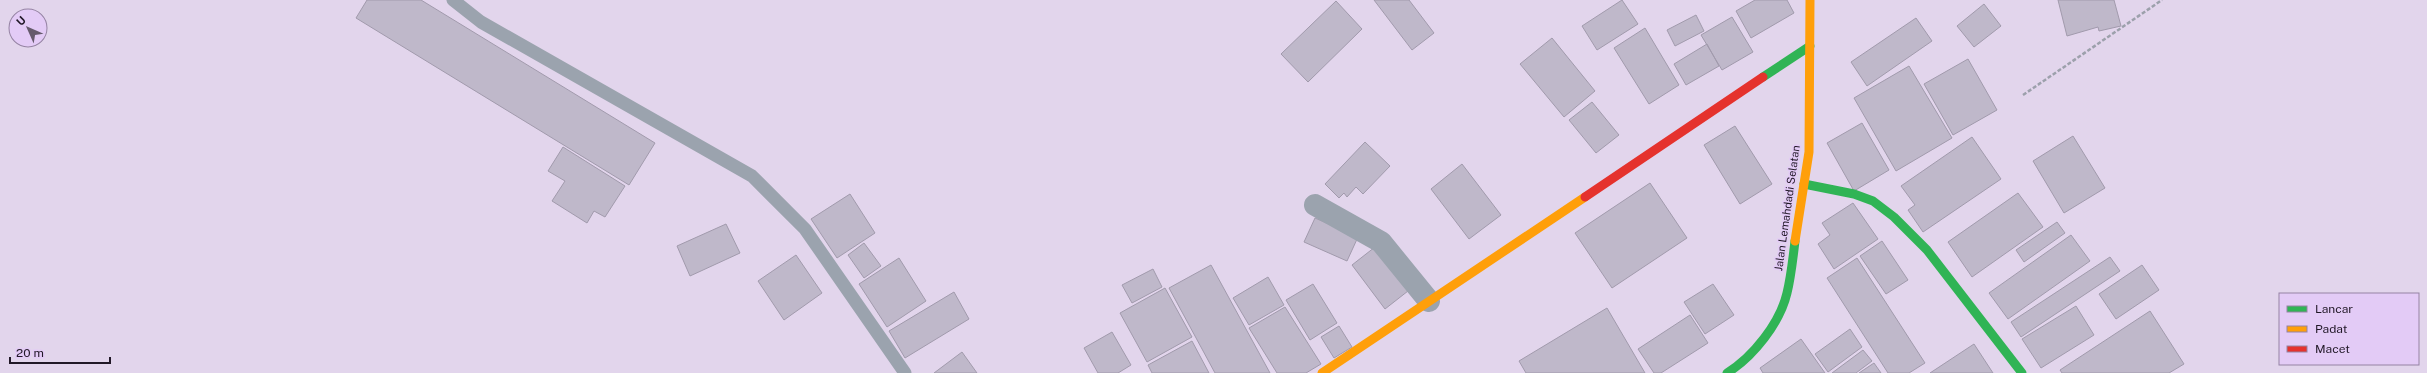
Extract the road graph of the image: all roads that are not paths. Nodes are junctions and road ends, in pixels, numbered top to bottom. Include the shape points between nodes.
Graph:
1 (453, 0) edge
2 (1810, 0) edge
3 (1810, 46) junction
4 (1804, 184) junction
5 (1315, 205) dead end
6 (1429, 301) junction
7 (905, 373) edge
8 (1322, 373) edge
9 (1727, 373) edge
10 (2022, 373) edge

1 - 7 lane via 481,22 752,176 805,229
2 - 3 street, Jalan Lemahdadi Selatan
3 - 4 street, Jalan Lemahdadi Selatan via 1809,152
3 - 6 street
4 - 9 street, Jalan Lemahdadi Selatan via 1786,294 1777,318 1741,364
4 - 10 street via 1854,194 1873,201 1894,217 1927,250
5 - 6 street via 1381,242
6 - 8 street

